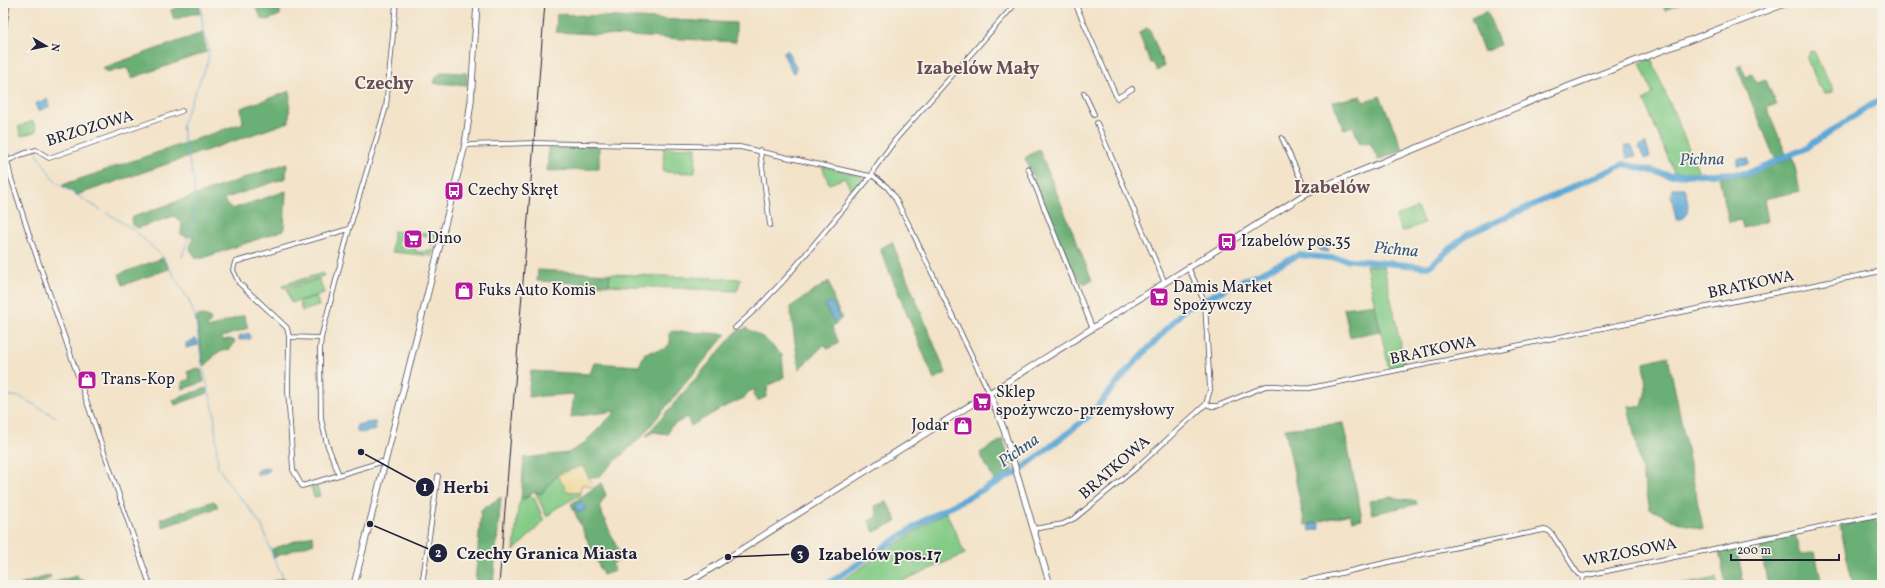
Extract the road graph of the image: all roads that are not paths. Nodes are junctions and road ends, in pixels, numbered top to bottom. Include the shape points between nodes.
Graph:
1 (8, 3) edge
2 (396, 3) edge
3 (477, 3) edge
4 (1016, 3) edge
5 (1075, 3) edge
6 (1787, 3) edge
7 (3, 36) edge
8 (1132, 89) dead end
9 (1084, 93) dead end
10 (182, 111) dead end
11 (1094, 114) dead end
12 (1097, 123) dead end
13 (1282, 138) dead end
14 (3, 142) edge
15 (465, 145) junction
16 (760, 150) junction
17 (7, 161) junction
18 (1028, 168) dead end
19 (871, 175) junction
20 (1307, 193) junction
21 (770, 225) dead end
22 (349, 229) junction
23 (1188, 267) junction
24 (1882, 271) edge
25 (1164, 281) junction
26 (1092, 327) junction
27 (735, 328) dead end
28 (289, 337) junction
29 (321, 338) junction
30 (989, 392) junction
31 (1206, 404) junction
32 (385, 463) junction
33 (339, 475) junction
34 (438, 476) dead end
35 (1882, 514) edge
36 (1033, 529) junction
37 (1583, 576) junction
38 (150, 585) edge
39 (356, 585) edge
40 (422, 585) edge
41 (685, 585) edge
42 (1050, 585) edge
43 (1289, 585) edge
44 (1582, 585) edge

1 - 7 street
2 - 22 street via 386,107
3 - 15 street via 471,101
4 - 19 street via 896,140
5 - 8 street via 1117,98
6 - 20 street via 1551,94
9 - 11 street
10 - 17 street, BRZOZOWA via 49,158 36,150
12 - 25 street
13 - 20 street
14 - 17 street
15 - 16 street via 534,143 735,146
15 - 32 street
16 - 19 street
16 - 21 street
17 - 38 street via 29,236
18 - 26 street
19 - 27 street via 789,275
19 - 30 street via 894,196
20 - 23 street
22 - 28 street via 235,262 233,270 239,283 287,328
22 - 29 street
23 - 25 street
23 - 31 street via 1205,303 1210,390
24 - 31 street, BRATKOWA via 1310,388 1266,386 1217,406
25 - 26 street
26 - 30 street
28 - 29 street
28 - 33 street via 288,391 294,474 302,486
29 - 33 street via 321,419
30 - 36 street via 1004,430
30 - 41 street
31 - 36 street, BRATKOWA via 1136,468 1075,518 1063,524
32 - 33 street
32 - 39 street
34 - 40 street
35 - 37 street, WRZOSOWA
36 - 42 street
37 - 43 street, WRZOSOWA via 1575,570 1552,534 1544,530
37 - 44 street

